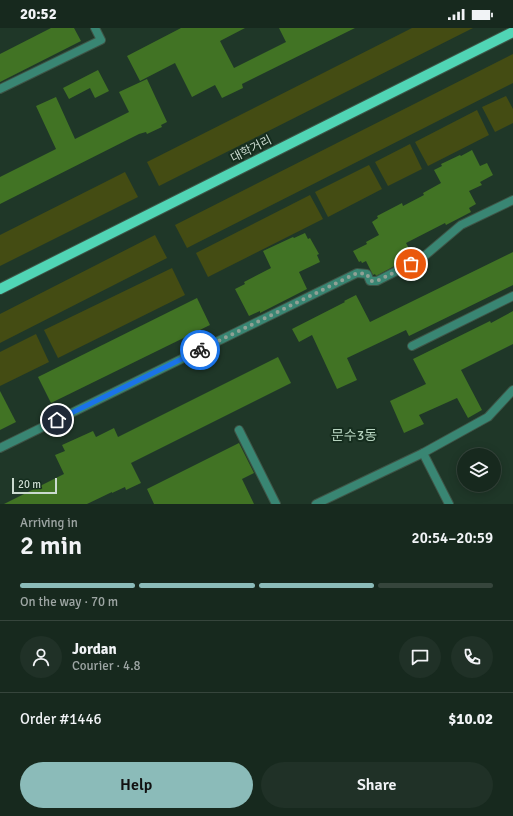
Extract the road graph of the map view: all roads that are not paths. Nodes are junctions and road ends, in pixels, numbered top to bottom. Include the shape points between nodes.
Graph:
1 (95, 28) edge
2 (513, 32) edge
3 (0, 89) edge
4 (513, 200) edge
5 (0, 289) edge
6 (513, 296) edge
7 (412, 346) dead end
8 (513, 390) edge
9 (239, 430) dead end
10 (0, 448) edge
11 (423, 453) junction
12 (276, 504) edge
13 (316, 504) edge
14 (448, 504) edge

1 - 3 street via 101,40
2 - 5 main road, 대학거리
4 - 10 street via 461,225 422,258 377,281 370,281 367,274 357,273
6 - 7 street
8 - 11 street via 488,417
9 - 12 street
11 - 13 street
11 - 14 street

